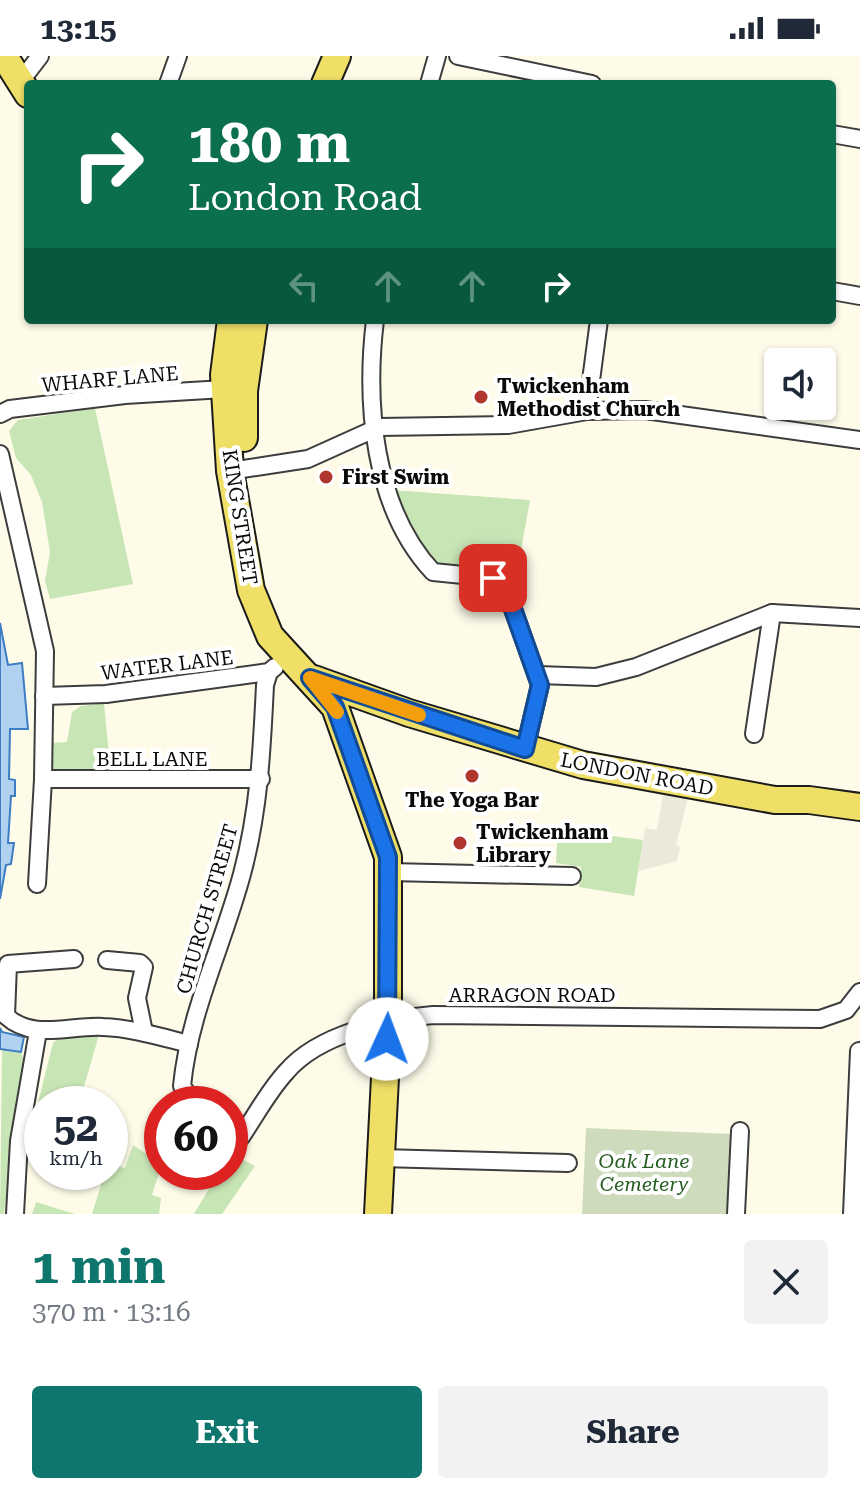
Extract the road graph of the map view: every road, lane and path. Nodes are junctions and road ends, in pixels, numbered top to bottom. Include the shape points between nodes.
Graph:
1 (4, 56) edge
2 (40, 56) edge
3 (178, 56) edge
4 (337, 56) edge
5 (355, 56) edge
6 (437, 56) edge
7 (458, 56) edge
8 (28, 80) edge
9 (169, 80) edge
10 (327, 80) edge
11 (345, 80) edge
12 (430, 80) edge
13 (573, 80) edge
14 (24, 88) edge
15 (836, 135) edge
16 (860, 139) edge
17 (836, 292) edge
18 (860, 296) edge
19 (234, 324) edge
20 (234, 324) edge
21 (375, 324) edge
22 (598, 324) edge
23 (224, 389) junction
24 (587, 411) junction
25 (0, 414) edge
26 (374, 428) junction
27 (860, 440) edge
28 (0, 454) edge
29 (238, 469) junction
30 (772, 613) junction
31 (860, 618) edge
32 (278, 664) junction
33 (538, 675) junction
34 (310, 678) junction
35 (44, 696) junction
36 (335, 707) junction
37 (409, 713) junction
38 (754, 734) dead end
39 (525, 749) junction
40 (43, 779) junction
41 (261, 779) junction
42 (775, 800) junction
43 (860, 807) edge
44 (860, 825) edge
45 (389, 872) junction
46 (572, 876) dead end
47 (37, 884) dead end
48 (74, 959) dead end
49 (107, 960) dead end
50 (860, 992) edge
51 (388, 1019) junction
52 (38, 1031) junction
53 (144, 1032) junction
54 (189, 1044) junction
55 (859, 1051) edge
56 (182, 1086) edge
57 (859, 1089) edge
58 (248, 1118) edge
59 (740, 1131) dead end
60 (381, 1158) junction
61 (568, 1163) dead end
62 (15, 1214) edge
63 (378, 1214) edge
64 (736, 1214) edge
65 (852, 1214) edge

1 - 14 main road
2 - 8 street
3 - 9 street
4 - 10 main road
5 - 11 main road
6 - 12 street
7 - 13 street
15 - 16 street
17 - 18 street
19 - 23 main road, KING STREET
20 - 29 main road, KING STREET via 243,412
21 - 26 street
22 - 24 street
23 - 25 street, WHARF LANE via 125,395
23 - 29 main road, KING STREET
24 - 26 street via 508,425
24 - 27 street via 645,410
26 - 29 street via 308,459
26 - 33 street via 383,470 414,552 433,572 498,581
28 - 35 street via 45,651
29 - 32 main road, KING STREET via 251,590
30 - 31 street
30 - 33 street via 636,667 596,677
30 - 38 street
32 - 34 main road, LONDON ROAD
32 - 35 street, WATER LANE via 106,694
32 - 41 street, CHURCH STREET via 265,685
33 - 39 street
34 - 36 main road, LONDON ROAD
34 - 37 main road, LONDON ROAD
35 - 40 street
36 - 37 main road, LONDON ROAD via 365,714
36 - 45 main road via 384,838
37 - 39 main road, LONDON ROAD
39 - 42 main road, LONDON ROAD via 609,771
40 - 41 street, BELL LANE
40 - 47 street
41 - 54 street, CHURCH STREET via 242,875
42 - 43 main road, LONDON ROAD
42 - 44 main road, LONDON ROAD
45 - 46 street
45 - 51 main road
48 - 52 street via 8,964 6,1016
49 - 53 street via 144,967 137,998
50 - 51 street, ARRAGON ROAD via 846,1010 820,1019
51 - 58 street, ARRAGON ROAD via 302,1056
51 - 60 main road
52 - 53 street via 103,1027
52 - 62 street via 19,1141
53 - 54 street
54 - 56 street, CHURCH STREET
55 - 57 street
57 - 65 street
59 - 64 street
60 - 61 street
60 - 63 main road

